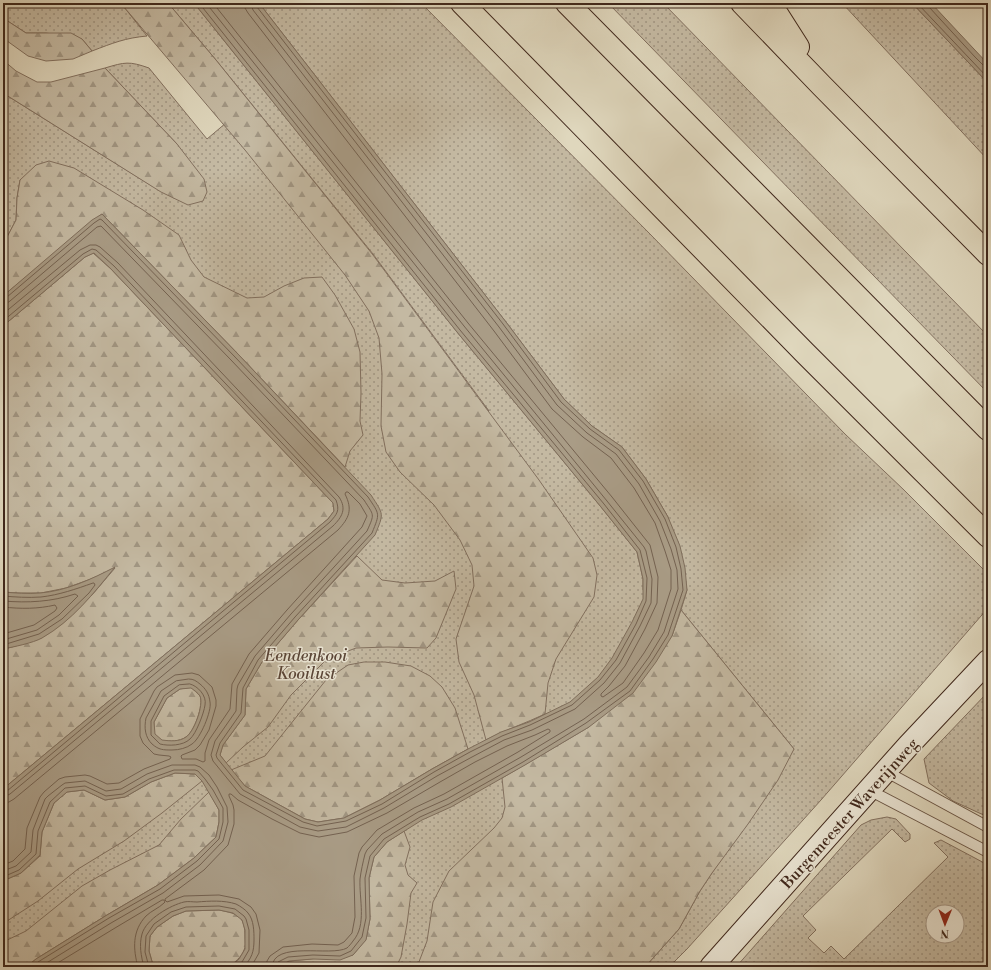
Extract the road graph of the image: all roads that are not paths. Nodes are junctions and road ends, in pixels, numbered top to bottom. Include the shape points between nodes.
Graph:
1 (462, 3) edge
2 (567, 3) edge
3 (742, 3) edge
4 (770, 3) edge
5 (822, 86) junction
6 (988, 254) edge
7 (988, 429) edge
8 (988, 536) edge
9 (988, 661) edge
10 (885, 771) junction
11 (869, 790) junction
12 (988, 827) edge
13 (988, 852) edge
14 (711, 967) edge

1 - 8 highway via 805,354
2 - 7 highway
3 - 5 highway
4 - 5 highway
5 - 6 highway
9 - 10 street, Burgemeester Waverijnweg
10 - 11 street, Burgemeester Waverijnweg
10 - 12 lane
11 - 13 lane
11 - 14 street, Burgemeester Waverijnweg

